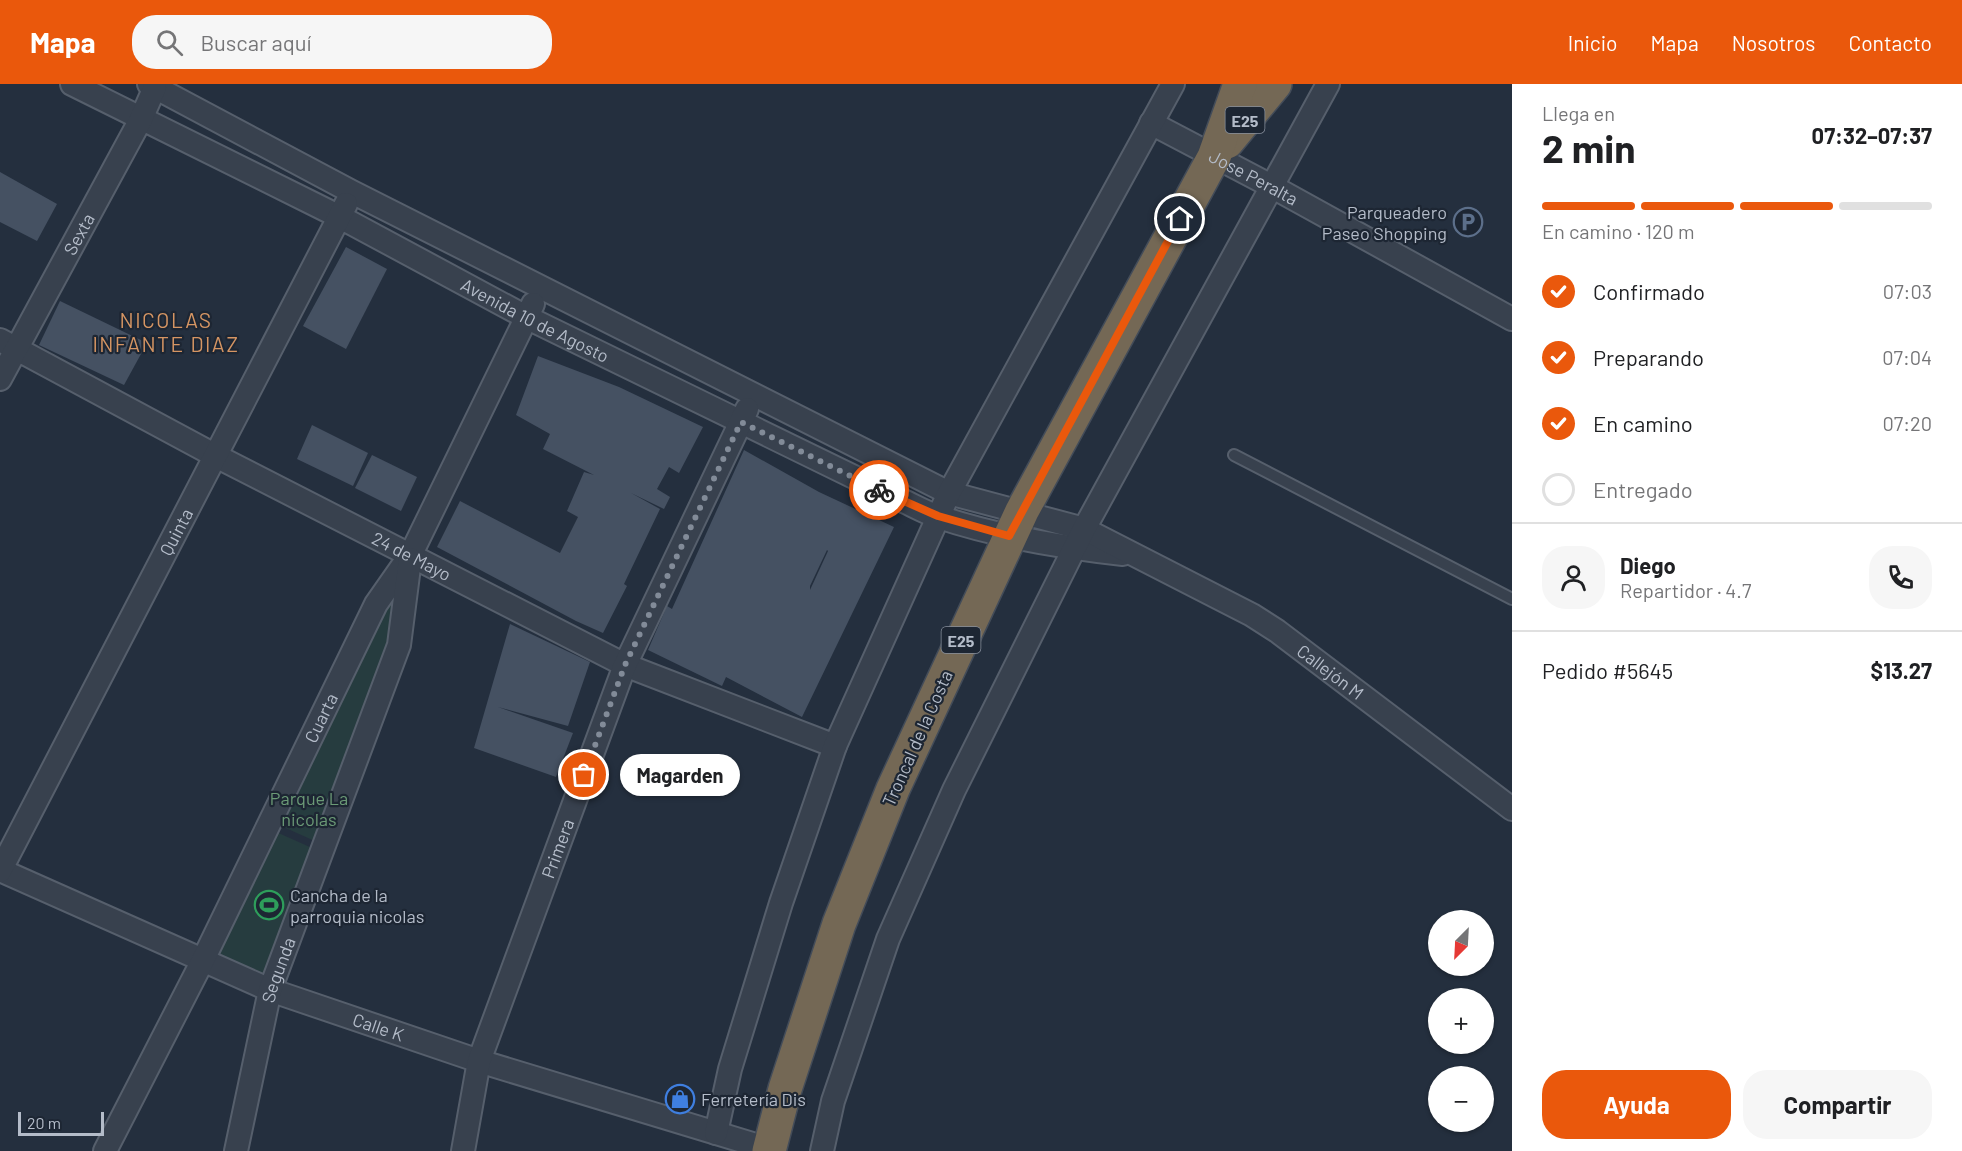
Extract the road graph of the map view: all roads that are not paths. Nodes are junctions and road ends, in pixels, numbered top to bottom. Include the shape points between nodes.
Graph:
1 (72, 84) edge
2 (1173, 84) edge
3 (1240, 84) edge
4 (1275, 84) edge
5 (1328, 84) edge
6 (152, 86) edge
7 (141, 119) junction
8 (1151, 123) junction
9 (1214, 157) junction
10 (1273, 187) junction
11 (352, 192) junction
12 (340, 217) junction
13 (542, 287) junction
14 (526, 317) junction
15 (1512, 319) edge
16 (8, 344) edge
17 (0, 379) edge
18 (754, 393) junction
19 (741, 422) junction
20 (1234, 455) dead end
21 (216, 456) junction
22 (949, 493) junction
23 (938, 516) junction
24 (1015, 523) junction
25 (1079, 538) junction
26 (411, 554) junction
27 (1512, 599) edge
28 (625, 665) junction
29 (835, 746) junction
30 (1512, 809) edge
31 (0, 870) edge
32 (202, 962) junction
33 (270, 990) junction
34 (479, 1061) junction
35 (716, 1133) junction
36 (769, 1150) edge
37 (105, 1151) edge
38 (236, 1151) edge
39 (464, 1151) edge
40 (822, 1151) edge

1 - 7 street, Avenida 10 de Agosto
2 - 8 street
3 - 9 highway, Troncal de la Costa / E25
4 - 9 highway, Troncal de la Costa / E25
5 - 10 street
6 - 7 street, Sexta
6 - 11 street, Avenida 10 de Agosto
7 - 12 street, Avenida 10 de Agosto
7 - 16 street, Sexta
8 - 9 street, Jose Peralta
8 - 22 street
9 - 10 street, Jose Peralta
9 - 24 highway, Troncal de la Costa / E25
10 - 15 street, Jose Peralta
10 - 25 street
11 - 12 street, Quinta
11 - 13 street, Avenida 10 de Agosto
12 - 14 street, Avenida 10 de Agosto
12 - 21 street, Quinta
13 - 14 street, Cuarta
13 - 18 street, Avenida 10 de Agosto
14 - 19 street, Avenida 10 de Agosto
14 - 26 street, Cuarta
16 - 17 street, Sexta
16 - 21 street, 24 de Mayo
18 - 19 street, Primera
18 - 22 street, Avenida 10 de Agosto
19 - 23 street, Avenida 10 de Agosto
19 - 28 street, Primera
20 - 27 lane
21 - 26 street, 24 de Mayo
21 - 31 street, Quinta
22 - 23 street
22 - 24 street, Avenida 10 de Agosto
23 - 24 street, Avenida 10 de Agosto
23 - 29 street
24 - 25 street, Callejón M
24 - 36 highway, Troncal de la Costa / E25 via 893,789 839,924
25 - 30 street, Callejón M via 1136,556 1252,615
25 - 40 street via 954,790 888,939 833,1101
26 - 28 street, 24 de Mayo
26 - 32 street, Cuarta via 376,604
26 - 33 street, Segunda via 399,645
28 - 29 street, 24 de Mayo
28 - 34 street, Primera
29 - 35 street via 740,1036
31 - 32 street, Calle K
32 - 33 street, Calle K
32 - 37 street, Cuarta
33 - 34 street, Calle K
33 - 38 street, Segunda
34 - 35 street, Calle K
34 - 39 street, Primera
35 - 36 street, Calle K

